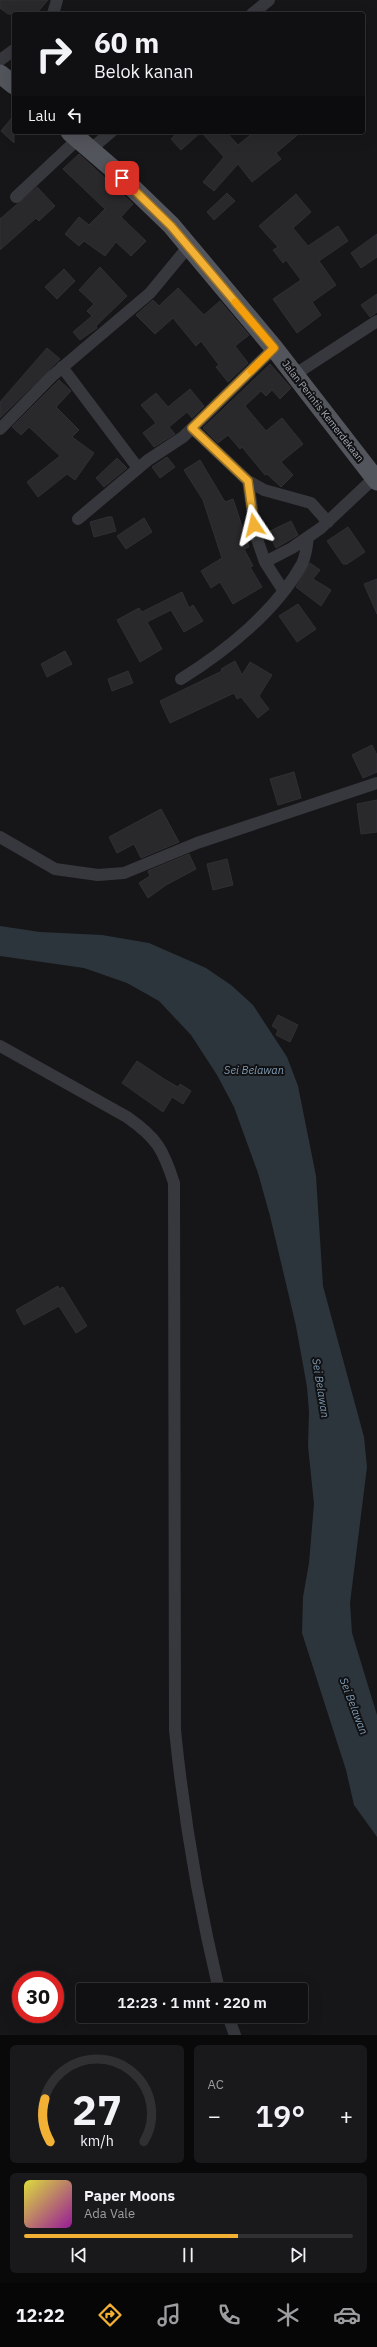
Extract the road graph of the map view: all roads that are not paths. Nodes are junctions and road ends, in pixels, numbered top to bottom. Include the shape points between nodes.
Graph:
1 (57, 0) edge
2 (269, 0) edge
3 (54, 12) edge
4 (254, 12) edge
5 (12, 51) edge
6 (0, 60) edge
7 (0, 74) edge
8 (12, 84) edge
9 (103, 134) edge
10 (79, 140) edge
11 (16, 197) dead end
12 (188, 247) junction
13 (377, 321) edge
14 (274, 348) junction
15 (62, 367) junction
16 (294, 375) junction
17 (192, 428) junction
18 (0, 430) edge
19 (138, 468) junction
20 (374, 473) edge
21 (248, 481) junction
22 (78, 519) dead end
23 (328, 522) junction
24 (308, 537) junction
25 (265, 562) junction
26 (283, 590) junction
27 (181, 680) dead end
28 (377, 783) edge
29 (0, 837) edge
30 (0, 1046) edge
31 (217, 1983) edge
32 (231, 2023) edge
33 (235, 2035) edge

1 - 3 street
2 - 4 street
5 - 6 street
7 - 8 main road
9 - 10 street
10 - 11 street
10 - 12 main road, Jalan Perintis Kemerdekaan via 171,226
12 - 14 main road, Jalan Perintis Kemerdekaan
12 - 15 street via 150,292
13 - 16 street
14 - 16 main road, Jalan Perintis Kemerdekaan
14 - 17 street
15 - 18 street
15 - 19 street
16 - 20 main road, Jalan Perintis Kemerdekaan
17 - 19 street
17 - 21 street
19 - 22 street
20 - 23 street
21 - 23 street via 264,490 311,503
21 - 25 street via 256,536
23 - 24 street
24 - 25 street
24 - 26 street via 302,563
25 - 26 street
26 - 27 street via 229,647
28 - 29 street via 197,844 124,873 98,875 55,869
30 - 31 street via 128,1117 144,1129 165,1155 174,1183 175,1730 183,1812 201,1917
32 - 33 street

